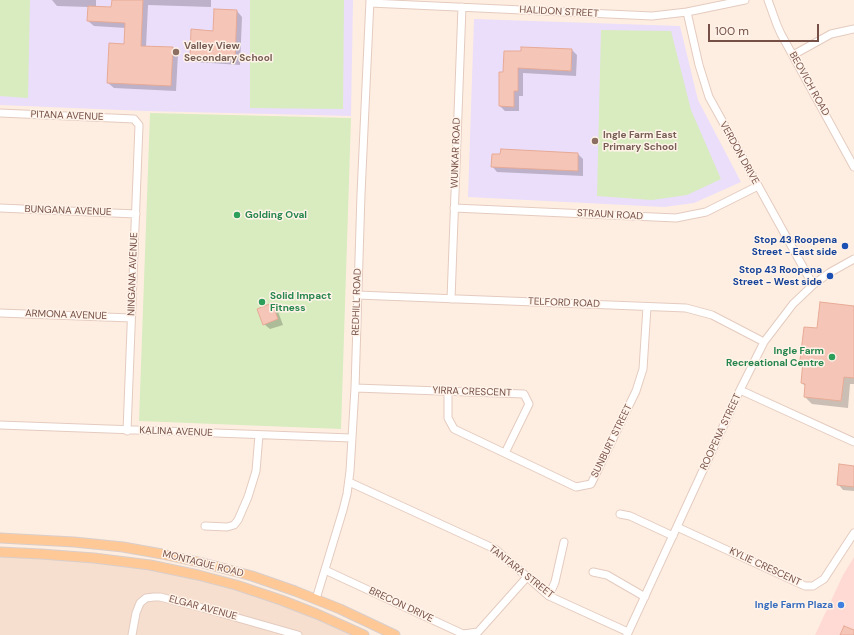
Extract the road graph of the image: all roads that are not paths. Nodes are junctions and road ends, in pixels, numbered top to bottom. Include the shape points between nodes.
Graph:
1 (745, 0) edge
2 (768, 0) edge
3 (370, 1) edge
4 (462, 7) junction
5 (687, 12) junction
6 (854, 29) edge
7 (793, 55) junction
8 (0, 113) edge
9 (134, 119) joint
10 (854, 167) edge
11 (758, 186) junction
12 (0, 208) edge
13 (454, 208) junction
14 (136, 214) junction
15 (854, 259) edge
16 (813, 285) junction
17 (357, 295) junction
18 (451, 299) junction
19 (647, 307) junction
20 (0, 313) edge
21 (131, 318) junction
22 (764, 342) junction
23 (354, 388) junction
24 (740, 390) junction
25 (448, 391) junction
26 (0, 426) edge
27 (127, 431) junction
28 (259, 435) junction
29 (352, 438) junction
30 (854, 442) edge
31 (505, 453) junction
32 (349, 482) junction
33 (620, 514) dead end
34 (205, 526) dead end
35 (677, 527) junction
36 (854, 533) edge
37 (673, 536) junction
38 (0, 538) edge
39 (564, 542) dead end
40 (0, 552) edge
41 (325, 570) junction
42 (593, 572) dead end
43 (527, 577) junction
44 (549, 596) junction
45 (645, 597) junction
46 (316, 599) junction
47 (311, 611) junction
48 (628, 634) edge
49 (132, 635) edge
50 (298, 635) edge
51 (364, 635) edge
52 (395, 635) edge

1 - 5 street, HALIDON STREET
2 - 7 street, BEOVICH ROAD via 777,25
3 - 4 street, HALIDON STREET
3 - 17 street, REDHILL ROAD
4 - 5 street, HALIDON STREET via 652,16
4 - 13 street, WUNKAR ROAD
5 - 11 street, VERDON DRIVE via 709,97
6 - 7 street via 831,34
7 - 10 street, BEOVICH ROAD
8 - 9 street, PITANA AVENUE
9 - 14 street, NINGANA AVENUE via 139,125
11 - 13 street, STRAUN ROAD via 706,212 676,218
11 - 16 street, VERDON DRIVE
12 - 14 street, BUNGANA AVENUE
13 - 18 street, WUNKAR ROAD
14 - 21 street, NINGANA AVENUE
15 - 16 street, ROOPENA STREET
16 - 22 street, ROOPENA STREET via 793,304
17 - 18 street, TELFORD ROAD
17 - 23 street, REDHILL ROAD
18 - 19 street, TELFORD ROAD
19 - 22 street, TELFORD ROAD via 686,308 712,315
19 - 31 street, SUNBURT STREET via 644,369 636,391 590,484 576,487
20 - 21 street, ARMONA AVENUE
21 - 27 street, NINGANA AVENUE
22 - 24 street, ROOPENA STREET
23 - 25 street, YIRRA CRESCENT
23 - 29 street, REDHILL ROAD
24 - 30 street
24 - 35 street, ROOPENA STREET
25 - 31 street, SUNBURT STREET via 448,418 454,429
25 - 31 street, YIRRA CRESCENT via 524,394 529,404
26 - 27 street, KALINA AVENUE
27 - 28 street, KALINA AVENUE
28 - 29 street, KALINA AVENUE
28 - 34 street via 256,471 238,520 234,525 227,527
29 - 32 street, REDHILL ROAD
32 - 41 street, REDHILL ROAD
32 - 43 street, TANTARA STREET via 495,550
33 - 37 street
35 - 36 street, KYLIE CRESCENT via 804,586 813,586 824,579
35 - 37 street, ROOPENA STREET
37 - 45 street, ROOPENA STREET
38 - 46 main road, MONTAGUE ROAD via 74,542 162,554 252,576
39 - 44 street via 556,582
40 - 47 main road, MONTAGUE ROAD via 94,558 150,565 236,585
41 - 43 street, BRECON DRIVE via 463,634 478,632
41 - 46 street, REDHILL ROAD
42 - 45 street via 607,575
43 - 44 street, TANTARA STREET
44 - 48 street, TANTARA STREET
45 - 48 street, ROOPENA STREET
46 - 47 main road
46 - 52 main road, MONTAGUE ROAD
47 - 51 main road, MONTAGUE ROAD
49 - 50 street, ELGAR AVENUE via 140,603 154,596

